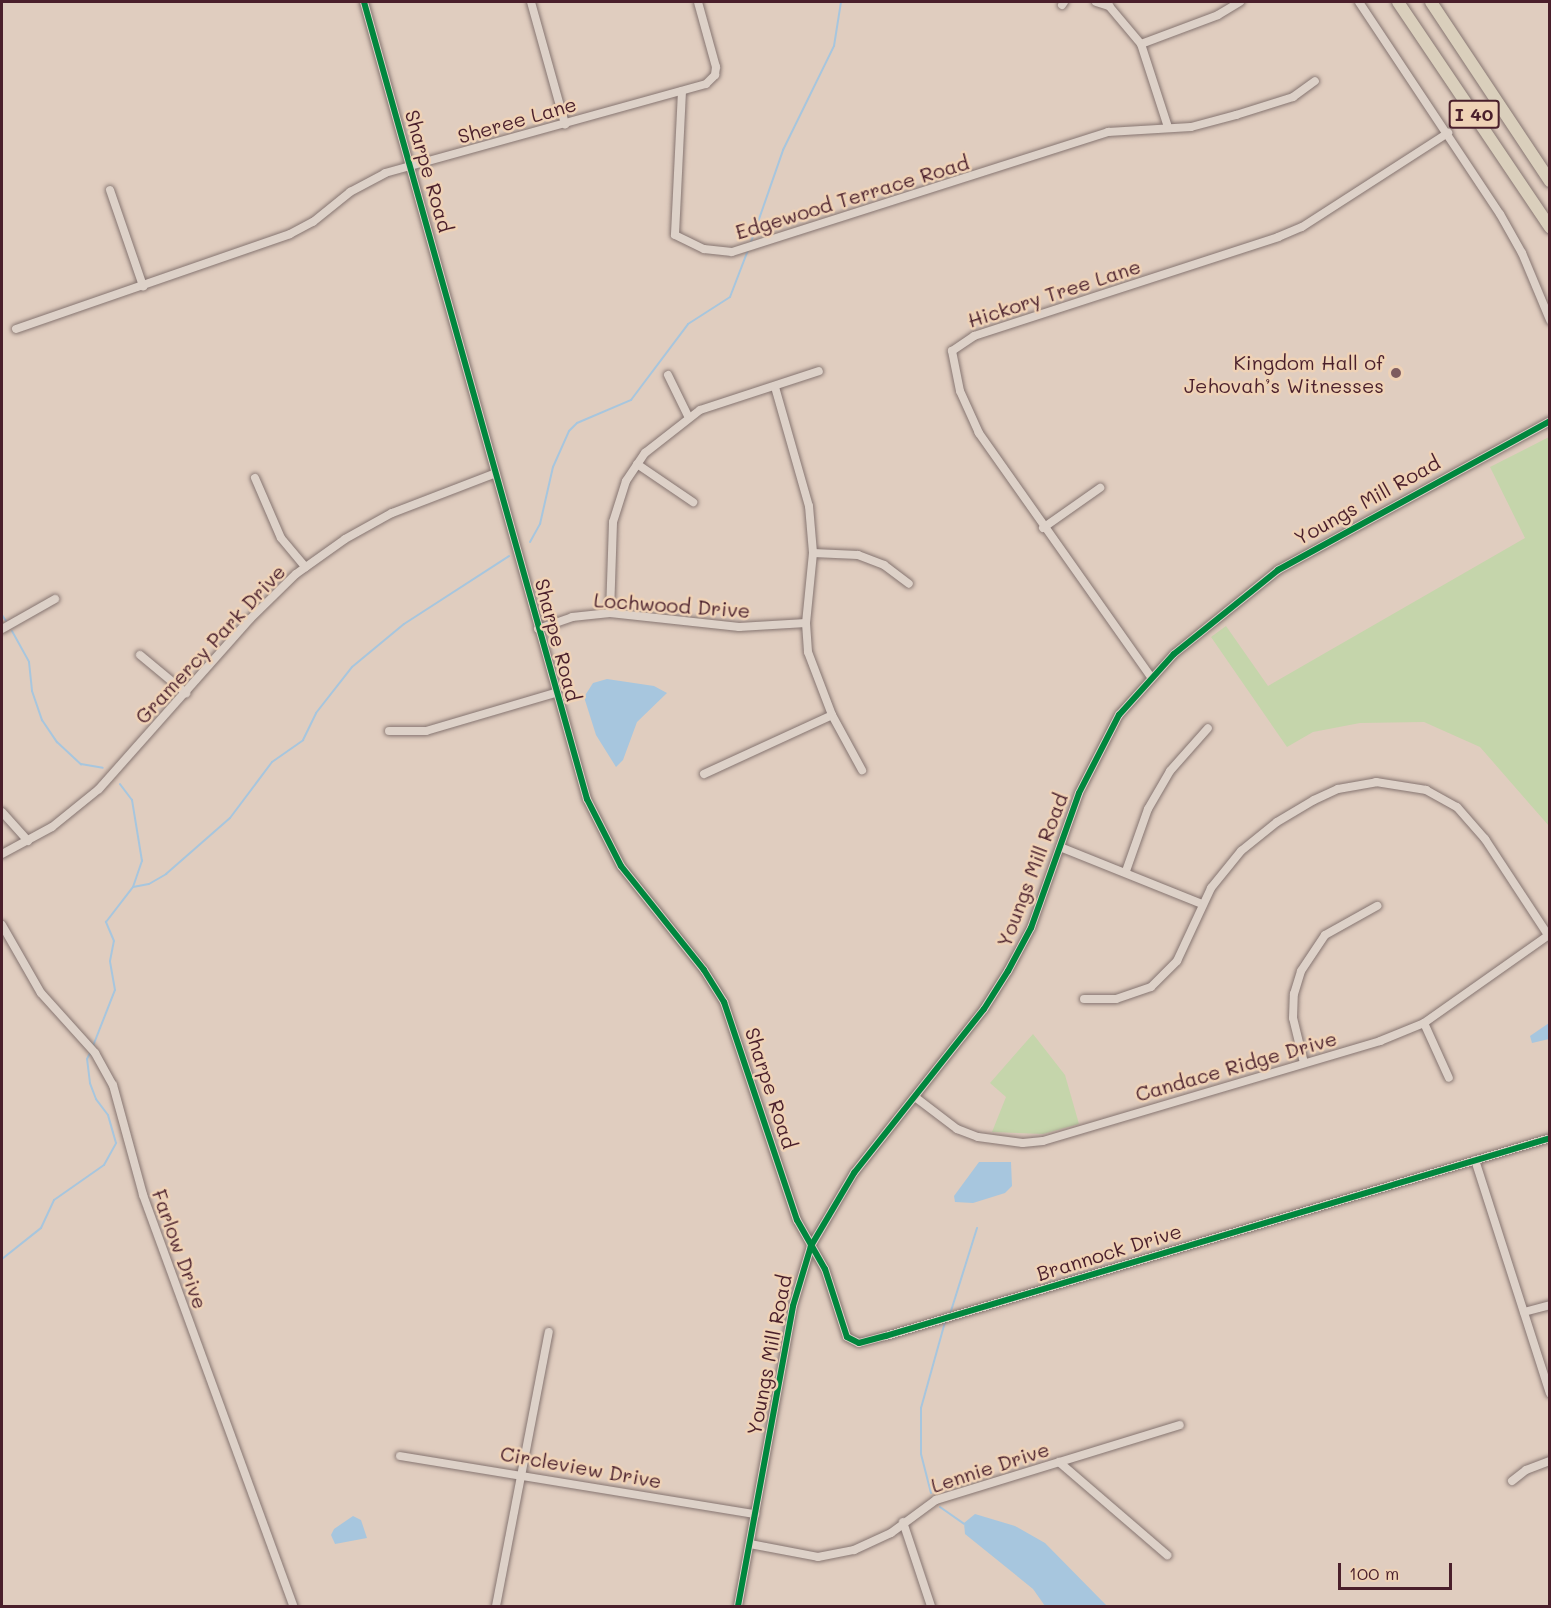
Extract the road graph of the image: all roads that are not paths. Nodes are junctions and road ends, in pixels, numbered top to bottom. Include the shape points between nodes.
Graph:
1 (364, 2) edge
2 (531, 2) edge
3 (698, 2) edge
4 (1096, 2) edge
5 (1240, 2) edge
6 (1359, 2) edge
7 (1398, 2) edge
8 (1431, 2) edge
9 (1141, 45) junction
10 (1315, 81) dead end
11 (682, 90) junction
12 (565, 124) junction
13 (1168, 127) junction
14 (1448, 133) junction
15 (410, 167) junction
16 (1550, 181) edge
17 (110, 190) dead end
18 (1550, 227) edge
19 (143, 286) junction
20 (1550, 320) edge
21 (16, 329) dead end
22 (819, 371) dead end
23 (668, 375) dead end
24 (775, 387) junction
25 (688, 416) junction
26 (1550, 421) edge
27 (637, 464) junction
28 (496, 473) junction
29 (255, 478) dead end
30 (1100, 488) dead end
31 (693, 502) dead end
32 (1043, 528) junction
33 (813, 553) junction
34 (305, 567) junction
35 (909, 584) dead end
36 (55, 599) dead end
37 (610, 613) junction
38 (806, 623) junction
39 (3, 629) edge
40 (538, 629) junction
41 (140, 655) dead end
42 (1151, 677) junction
43 (186, 693) junction
44 (555, 693) junction
45 (832, 715) junction
46 (1208, 728) dead end
47 (389, 731) dead end
48 (862, 770) dead end
49 (704, 774) dead end
50 (2, 812) edge
51 (28, 841) junction
52 (1060, 847) junction
53 (2, 854) edge
54 (1126, 871) junction
55 (1202, 904) junction
56 (1377, 906) dead end
57 (2, 925) edge
58 (1549, 935) edge
59 (1084, 999) dead end
60 (1424, 1023) junction
61 (1304, 1063) junction
62 (1449, 1078) dead end
63 (915, 1097) junction
64 (1550, 1138) edge
65 (1475, 1160) junction
66 (811, 1246) junction
67 (1550, 1305) edge
68 (1524, 1312) junction
69 (549, 1332) dead end
70 (1550, 1393) edge
71 (1180, 1425) dead end
72 (400, 1456) dead end
73 (1550, 1461) edge
74 (1059, 1462) junction
75 (520, 1473) junction
76 (1512, 1481) dead end
77 (755, 1514) junction
78 (903, 1522) junction
79 (750, 1544) junction
80 (1167, 1555) dead end
81 (293, 1606) edge
82 (496, 1606) edge
83 (738, 1606) edge
84 (931, 1606) edge

1 - 15 street, Sharpe Road
2 - 12 street
3 - 11 street, Sheree Lane via 715,75 706,84
4 - 9 street via 1109,6
5 - 9 street via 1218,15
6 - 14 street
7 - 18 highway, I 40
8 - 16 highway, I 40
9 - 13 street
10 - 13 street via 1293,97 1236,115 1191,127
11 - 12 street, Sheree Lane
11 - 13 street, Edgewood Terrace Road via 675,235 704,249 721,252 748,250 1108,132
12 - 15 street, Sheree Lane
14 - 20 street via 1522,253
14 - 32 street, Hickory Tree Lane via 1286,234 974,336 956,346 952,362 973,423
15 - 19 street, Sheree Lane via 368,181 290,234
15 - 28 street, Sharpe Road
17 - 19 street
19 - 21 street, Sheree Lane
22 - 24 street
23 - 25 street
24 - 25 street
24 - 33 street via 805,487
25 - 27 street via 658,440
26 - 42 street, Youngs Mill Road via 1289,563 1227,609
27 - 31 street
27 - 37 street via 626,482 613,522
28 - 34 street, Gramercy Park Drive via 392,513
28 - 40 street, Sharpe Road
29 - 34 street via 281,538
30 - 32 street
32 - 42 street, Hickory Tree Lane
33 - 35 street via 858,555 884,565
33 - 38 street
34 - 43 street, Gramercy Park Drive via 250,619
36 - 39 street
37 - 38 street, Lochwood Drive via 739,627
37 - 40 street, Lochwood Drive via 572,617
38 - 45 street via 816,679
40 - 44 street, Sharpe Road
41 - 43 street
42 - 52 street, Youngs Mill Road via 1119,715 1095,757
43 - 51 street, Gramercy Park Drive via 99,789
44 - 47 street via 426,731
44 - 66 street, Sharpe Road via 585,793 608,845 641,893 705,970 724,1002 797,1220
45 - 48 street
45 - 49 street
46 - 54 street via 1170,771 1153,800
50 - 51 street
51 - 53 street, Gramercy Park Drive
52 - 54 street
52 - 63 street, Youngs Mill Road via 1030,928 1008,971
54 - 55 street
55 - 58 street via 1241,851 1277,822 1338,789 1392,782 1442,797 1473,821
55 - 59 street via 1167,975 1134,994
56 - 61 street via 1325,935 1300,970 1293,1018
57 - 81 street, Farlow Drive via 41,993 95,1053 113,1085 143,1195
58 - 60 street, Candace Ridge Drive
60 - 61 street, Candace Ridge Drive via 1380,1041
60 - 62 street
61 - 63 street, Candace Ridge Drive via 1043,1141 1023,1143 978,1137 957,1129
63 - 66 street, Youngs Mill Road via 854,1173
64 - 65 street, Brannock Drive
65 - 66 street, Brannock Drive via 863,1343 848,1337 827,1275
65 - 68 street
66 - 77 street, Youngs Mill Road via 793,1306
67 - 68 street
68 - 70 street
69 - 75 street
71 - 74 street, Lennie Drive
72 - 75 street, Circleview Drive
73 - 76 street via 1526,1470
74 - 78 street, Lennie Drive via 936,1500
74 - 80 street
75 - 77 street, Circleview Drive
75 - 82 street
77 - 79 street, Youngs Mill Road
78 - 79 street, Lennie Drive via 879,1540 833,1555 818,1557
78 - 84 street
79 - 83 street, Youngs Mill Road

